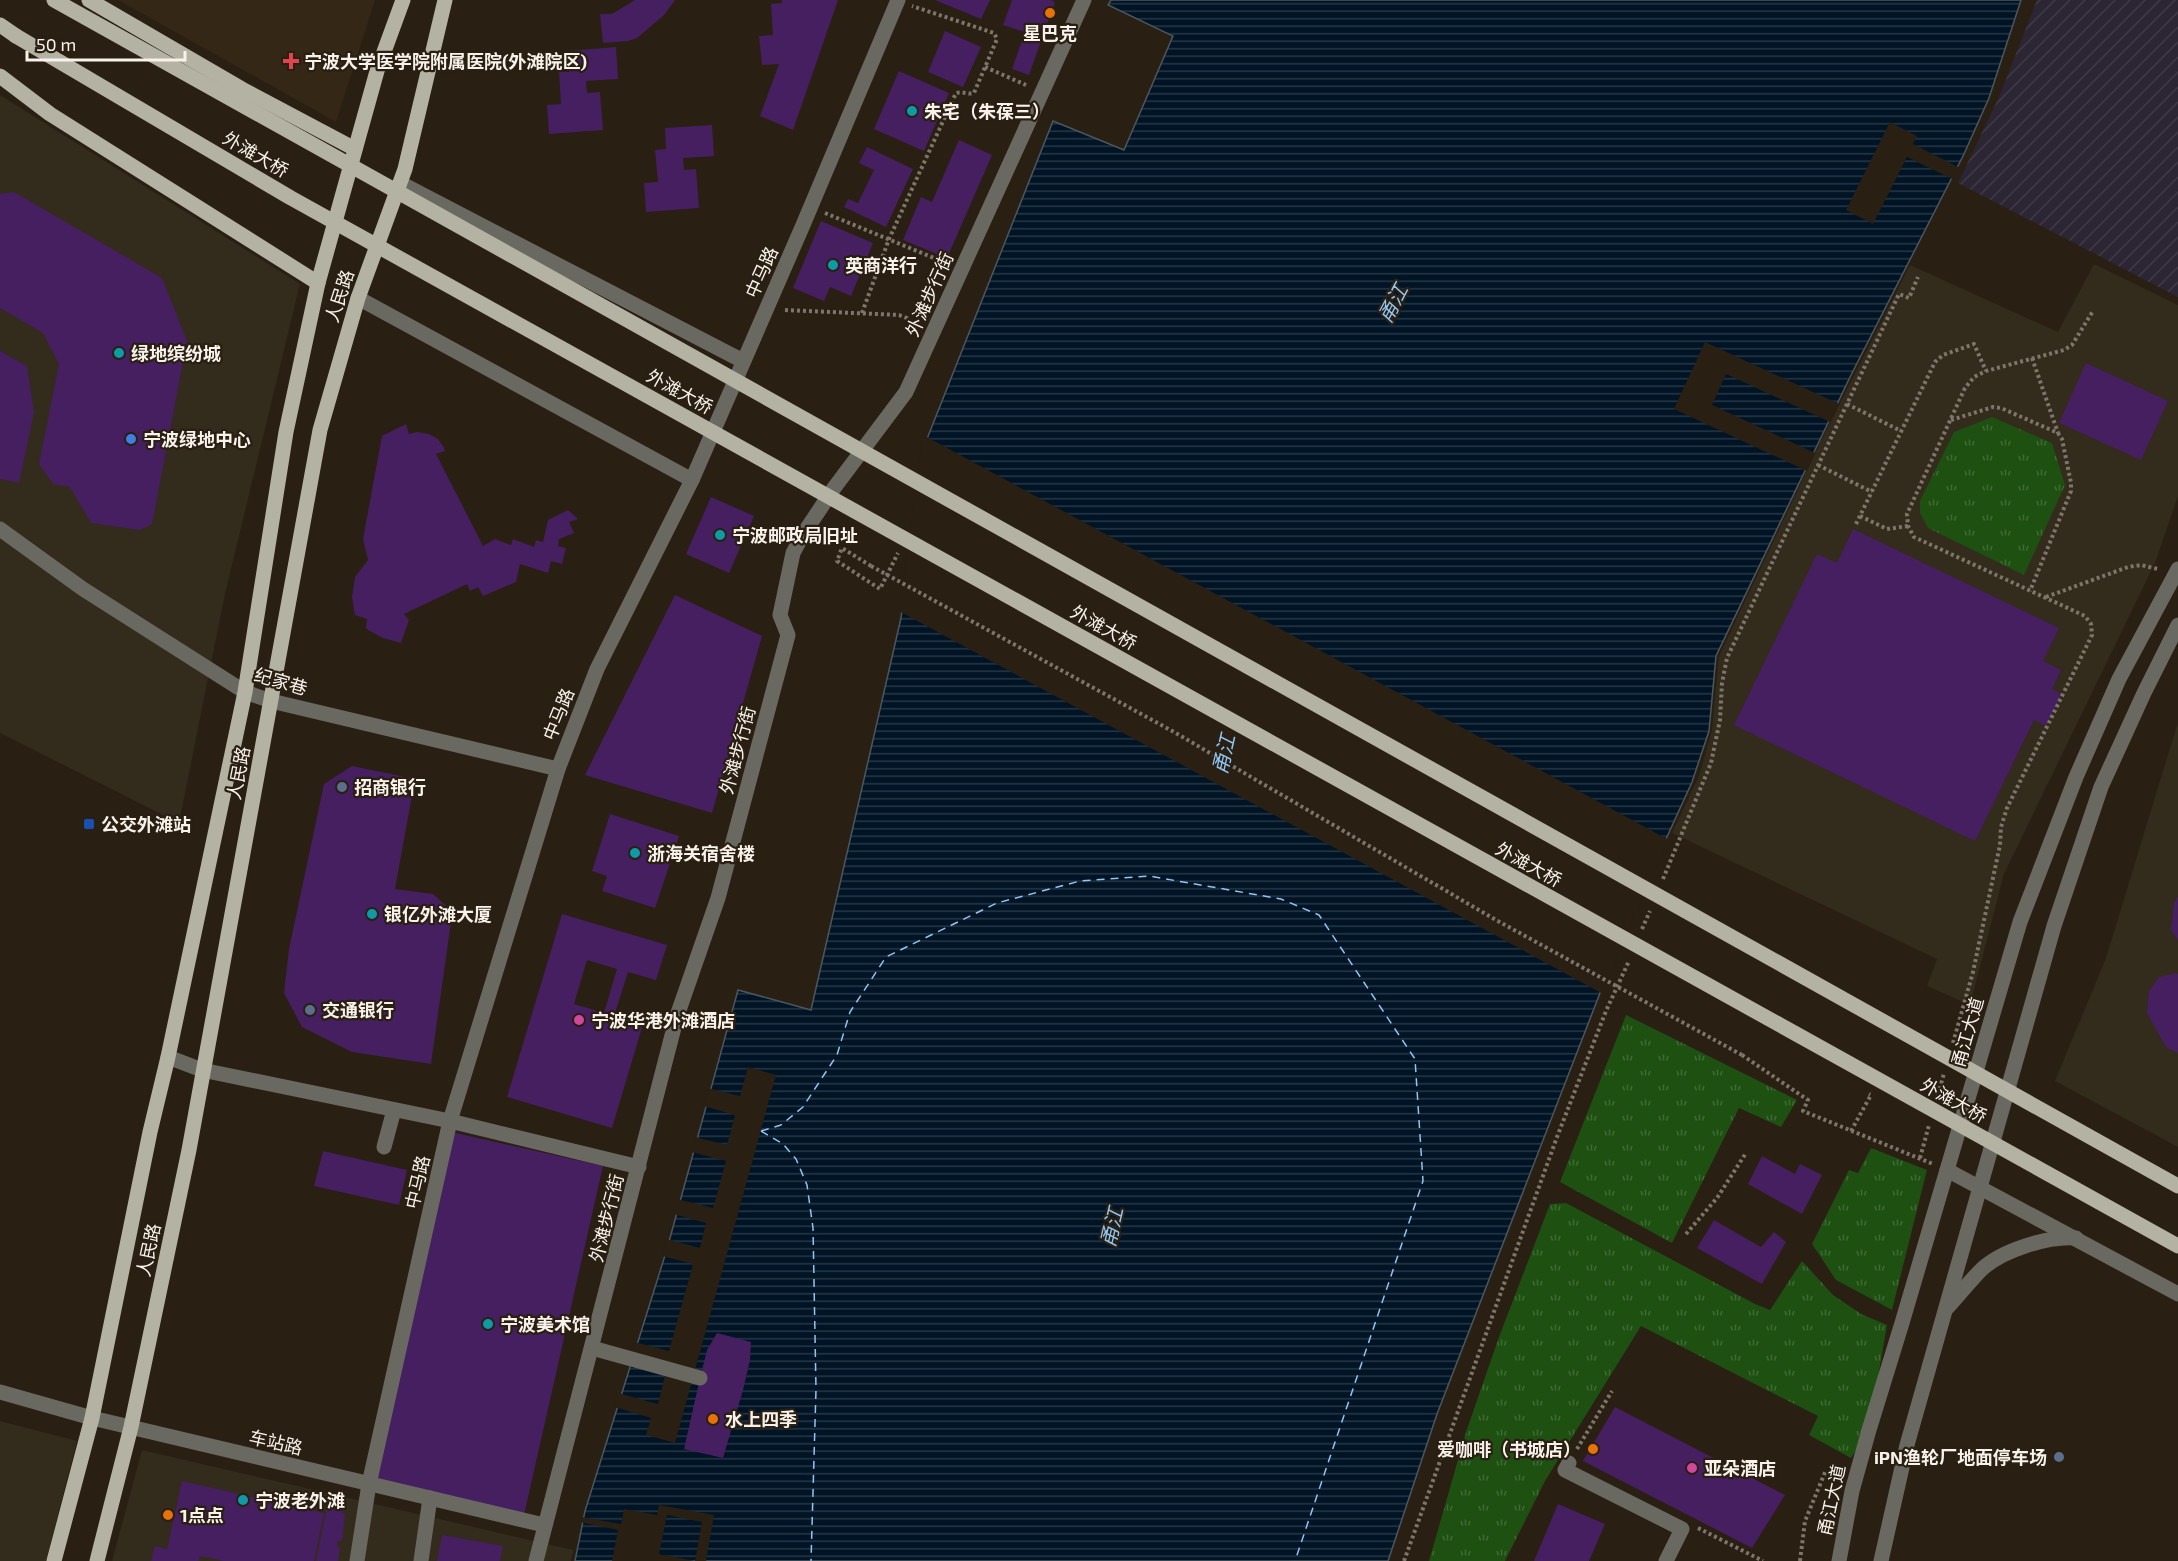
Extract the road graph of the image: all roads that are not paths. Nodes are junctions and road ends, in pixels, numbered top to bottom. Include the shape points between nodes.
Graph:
1 (54, 0) edge
2 (89, 0) edge
3 (403, 0) edge
4 (445, 0) edge
5 (898, 0) edge
6 (1084, 0) edge
7 (0, 25) edge
8 (0, 76) edge
9 (356, 149) junction
10 (400, 183) junction
11 (318, 283) junction
12 (358, 298) junction
13 (743, 361) junction
14 (692, 480) junction
15 (0, 529) edge
16 (2177, 571) edge
17 (2178, 625) edge
18 (244, 692) junction
19 (271, 701) junction
20 (558, 769) junction
21 (168, 1057) junction
22 (202, 1070) junction
23 (394, 1110) junction
24 (450, 1121) junction
25 (384, 1147) dead end
26 (639, 1167) junction
27 (1947, 1170) junction
28 (1979, 1185) junction
29 (2178, 1186) edge
30 (2076, 1238) junction
31 (2178, 1246) edge
32 (2178, 1294) edge
33 (1945, 1310) junction
34 (592, 1348) junction
35 (700, 1378) dead end
36 (0, 1392) edge
37 (92, 1418) junction
38 (131, 1427) junction
39 (1569, 1463) dead end
40 (369, 1484) junction
41 (430, 1498) junction
42 (544, 1526) junction
43 (54, 1561) edge
44 (97, 1561) edge
45 (357, 1561) edge
46 (422, 1561) edge
47 (536, 1561) edge
48 (1666, 1561) edge
49 (1839, 1561) edge
50 (1881, 1561) edge

1 - 29 main road, 外滩大桥, bridge
2 - 9 main road via 242,89
3 - 9 main road, 人民路 via 377,71
4 - 10 main road, 人民路
5 - 13 street, 中马路
6 - 26 street, 外滩步行街 via 906,392 834,488 794,553 780,615 788,635 718,898 677,1016
7 - 31 main road, 外滩大桥, bridge via 291,198
8 - 11 main road via 50,114
9 - 11 main road, 人民路
10 - 12 main road, 人民路
10 - 13 street
11 - 18 main road, 人民路 via 286,432
12 - 14 street
12 - 19 main road, 人民路 via 320,430
13 - 14 street, 中马路
14 - 20 street, 中马路 via 597,669
15 - 18 street, 纪家巷 via 83,589
16 - 27 street, 甬江大道 via 2114,690 2020,922
17 - 28 street via 2101,787 2054,926
18 - 19 street, 纪家巷
18 - 21 main road, 人民路
19 - 20 street, 纪家巷
19 - 22 main road, 人民路
20 - 24 street, 中马路
21 - 22 street
21 - 37 main road, 人民路
22 - 23 street
22 - 38 main road, 人民路
23 - 24 street
23 - 25 street
24 - 26 street
24 - 40 street, 中马路
26 - 34 street, 外滩步行街
27 - 28 street
27 - 49 street, 甬江大道 via 1851,1491
28 - 30 street
28 - 33 street
30 - 32 street
30 - 33 street via 2064,1237 2010,1252 1984,1267
33 - 50 street via 1907,1444
34 - 35 street
34 - 42 street, 外滩步行街
36 - 37 street, 车站路
37 - 38 street, 车站路
37 - 43 main road, 人民路
38 - 40 street, 车站路
38 - 44 main road, 人民路
39 - 48 street via 1565,1470 1682,1529
40 - 41 street, 车站路
40 - 45 street, 中马路
41 - 42 street, 车站路
41 - 46 street
42 - 47 street, 外滩步行街

